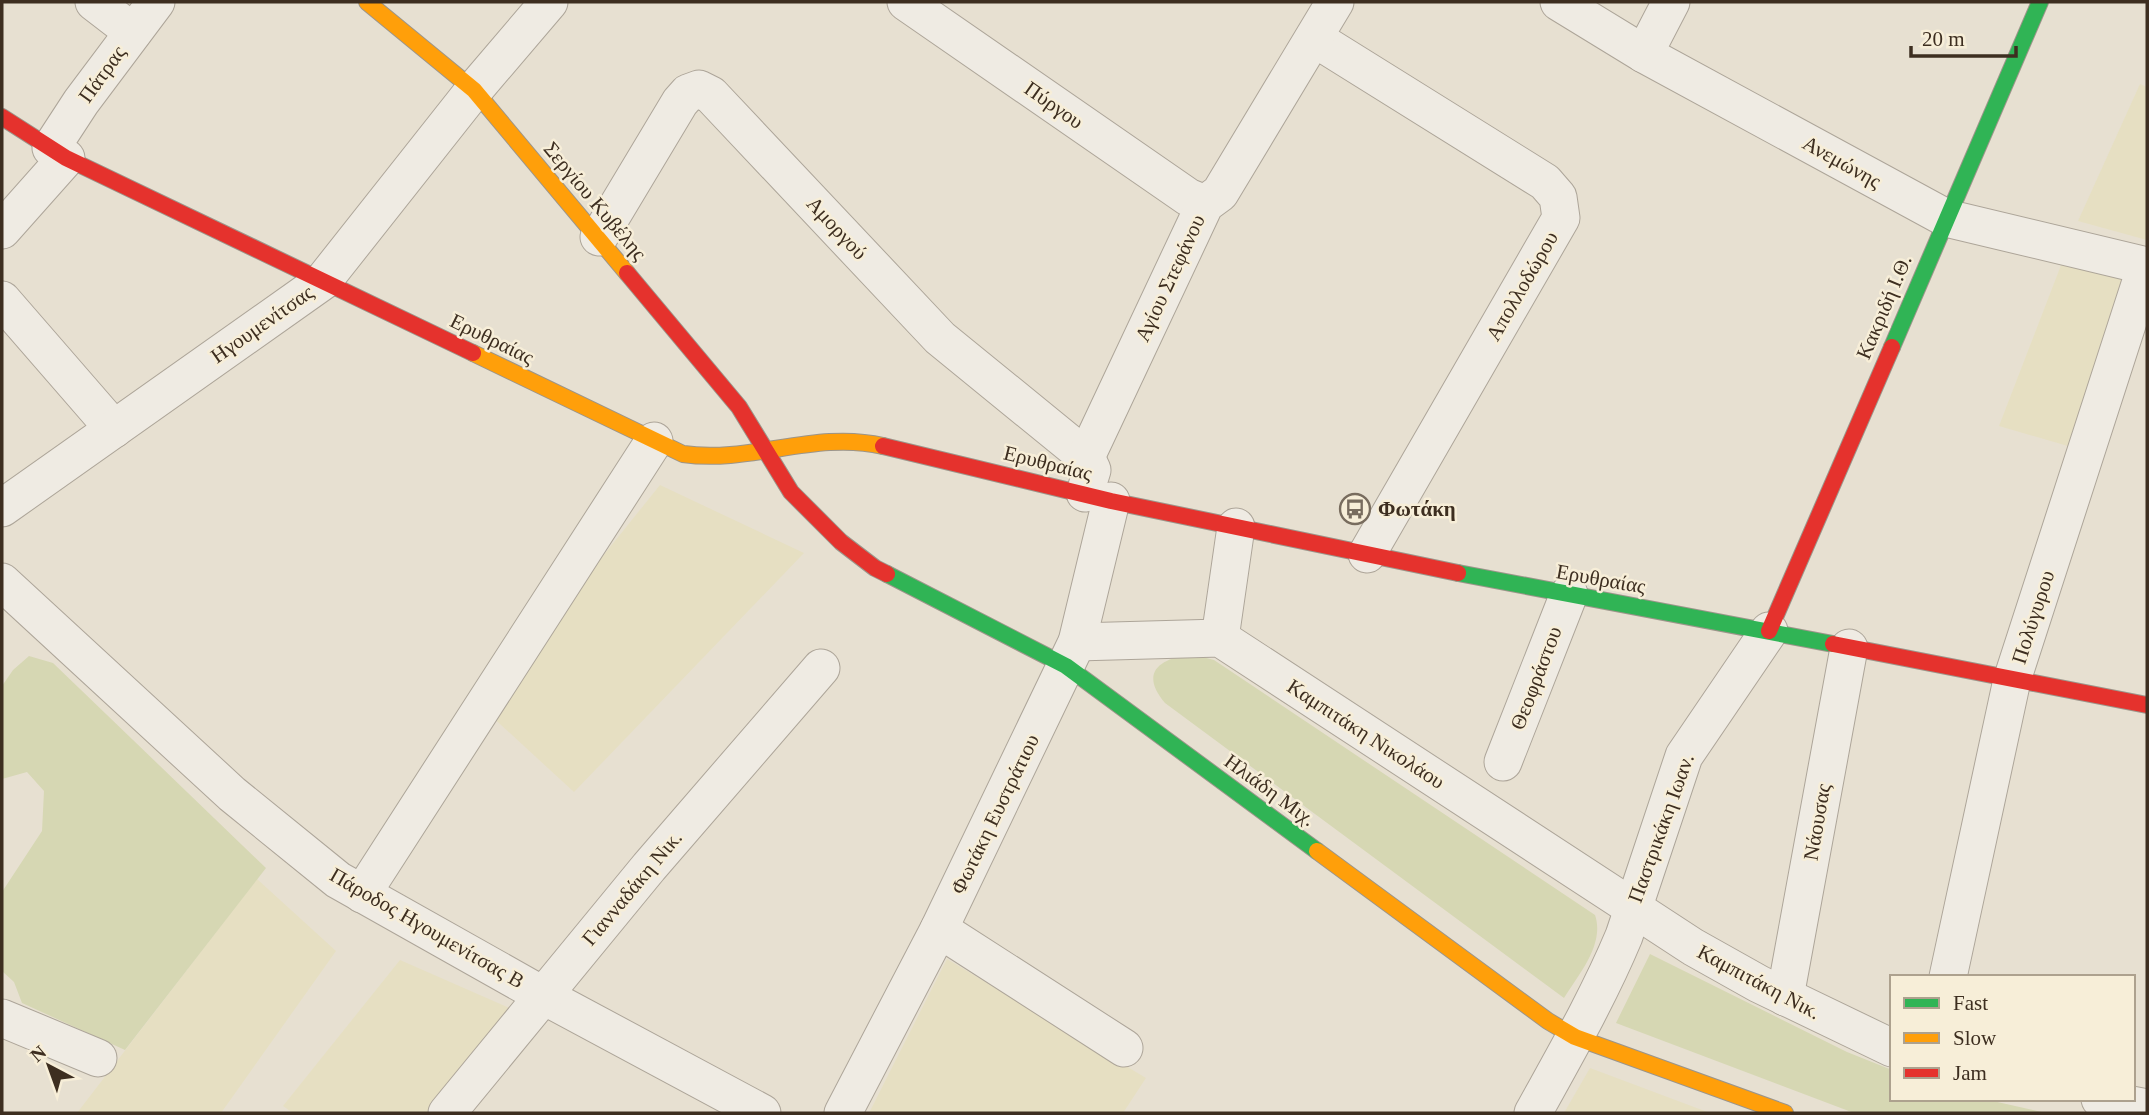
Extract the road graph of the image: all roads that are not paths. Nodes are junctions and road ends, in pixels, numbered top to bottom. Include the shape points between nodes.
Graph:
1 (94, 2) edge
2 (156, 2) edge
3 (367, 2) edge
4 (549, 2) edge
5 (906, 2) edge
6 (1335, 2) edge
7 (1559, 2) edge
8 (1671, 2) edge
9 (2040, 2) edge
10 (133, 32) junction
11 (1314, 38) junction
12 (1644, 54) junction
13 (474, 90) junction
14 (2, 117) edge
15 (58, 153) junction
16 (1205, 204) junction
17 (1946, 218) junction
18 (2, 230) edge
19 (599, 237) junction
20 (2147, 266) edge
21 (323, 281) junction
22 (2, 300) edge
23 (114, 429) junction
24 (654, 441) junction
25 (765, 450) junction
26 (1094, 483) junction
27 (2, 508) edge
28 (1236, 527) junction
29 (1367, 554) junction
30 (2, 582) edge
31 (1569, 594) junction
32 (1769, 631) junction
33 (1220, 638) junction
34 (1849, 648) junction
35 (1072, 654) junction
36 (821, 667) dead end
37 (2012, 680) junction
38 (2147, 705) edge
39 (1503, 762) dead end
40 (362, 894) junction
41 (1632, 908) junction
42 (939, 929) junction
43 (1948, 975) edge
44 (544, 996) junction
45 (1785, 997) junction
46 (2, 1018) edge
47 (1575, 1037) junction
48 (1890, 1047) edge
49 (1124, 1048) dead end
50 (98, 1058) dead end
51 (2115, 1101) edge
52 (2146, 1105) edge
53 (447, 1113) edge
54 (762, 1113) edge
55 (843, 1113) edge
56 (1533, 1113) edge
57 (1785, 1113) edge

1 - 10 street
2 - 10 street, Πάτρας
3 - 13 street, Σεργίου Κυβέλης
4 - 13 street, Ηγουμενίτσας
5 - 16 street, Πύργου via 1188,197
6 - 11 street, Αγίου Στεφάνου
7 - 12 street, Ανεμώνης
8 - 12 street
9 - 17 street, Κακριδή Ι.Θ.
10 - 15 street, Πάτρας via 80,102
11 - 16 street, Αγίου Στεφάνου via 1220,193
11 - 29 street, Απολλοδώρου via 1545,182 1558,197 1561,218
12 - 17 street, Ανεμώνης
13 - 19 street, Σεργίου Κυβέλης
13 - 21 street, Ηγουμενίτσας
14 - 15 street, Ερυθραίας
15 - 18 street, Πάτρας
15 - 21 street, Ερυθραίας
16 - 26 street, Αγίου Στεφάνου
17 - 20 street, Ανεμώνης
17 - 32 street, Κακριδή Ι.Θ.
19 - 25 street, Σεργίου Κυβέλης via 739,407
19 - 26 street, Αμοργού via 680,102 699,89 711,95 940,338
20 - 37 street, Πολύγυρου
21 - 23 street, Ηγουμενίτσας
21 - 24 street, Ερυθραίας
22 - 23 street
23 - 27 street, Ηγουμενίτσας
24 - 25 street, Ερυθραίας via 706,458
24 - 40 street
25 - 26 street, Ερυθραίας via 849,440
25 - 35 street, Ηλιάδη Μιχ. via 791,492 841,542 875,568
26 - 28 street, Ερυθραίας
26 - 35 street, Φωτάκη Ευστράτιου
28 - 29 street, Ερυθραίας
28 - 33 street
29 - 31 street, Ερυθραίας
30 - 40 street, Πάροδος Ηγουμενίτσας Β via 232,793 338,880
31 - 32 street, Ερυθραίας
31 - 39 street, Θεοφράστου
32 - 34 street, Ερυθραίας
32 - 41 street, Παστρικάκη Ιωαν. via 1684,756
33 - 35 street
33 - 41 street, Καμπιτάκη Νικολάου
34 - 37 street, Ερυθραίας
34 - 45 street, Νάουσας
35 - 42 street, Φωτάκη Ευστράτιου
35 - 47 street, Ηλιάδη Μιχ. via 1548,1021
36 - 44 street, Γιανναδάκη Νικ.
37 - 38 street, Ερυθραίας
37 - 43 street, Πολύγυρου
40 - 44 street, Πάροδος Ηγουμενίτσας Β
41 - 45 street, Καμπιτάκη Νικ.
41 - 47 street, Παστρικάκη Ιωαν. via 1612,964
42 - 49 street
42 - 55 street, Φωτάκη Ευστράτιου
44 - 53 street, Γιανναδάκη Νικ.
44 - 54 street, Πάροδος Ηγουμενίτσας Β
45 - 48 street, Καμπιτάκη Νικ.
46 - 50 street
47 - 56 street, Παστρικάκη Ιωαν.
47 - 57 street, Ηλιάδη Μιχ.
51 - 52 street

